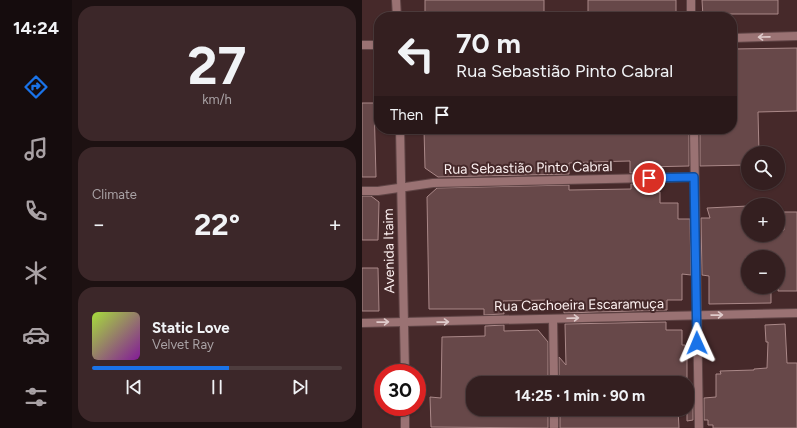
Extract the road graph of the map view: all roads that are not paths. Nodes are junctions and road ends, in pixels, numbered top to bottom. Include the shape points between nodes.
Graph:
1 (396, 0) edge
2 (691, 0) edge
3 (397, 12) edge
4 (691, 12) edge
5 (797, 36) edge
6 (737, 38) edge
7 (362, 45) edge
8 (374, 45) edge
9 (400, 134) edge
10 (694, 134) edge
11 (694, 177) junction
12 (401, 188) junction
13 (362, 191) edge
14 (797, 313) edge
15 (697, 315) junction
16 (553, 319) junction
17 (362, 322) edge
18 (404, 322) junction
19 (405, 364) edge
20 (554, 376) edge
21 (405, 416) edge
22 (554, 416) edge
23 (405, 428) edge
24 (554, 428) edge
25 (699, 428) edge

1 - 3 street
2 - 4 street
5 -> 6 street
7 - 8 street
9 - 12 street, Avenida Itaim
10 - 11 street
11 - 12 street, Rua Sebastião Pinto Cabral via 433,183
11 - 15 street
12 - 13 street, Rua Sebastião Pinto Cabral
12 - 18 street, Avenida Itaim
15 -> 14 street, Rua Cachoeira Escaramuça
16 -> 15 street, Rua Cachoeira Escaramuça
15 - 25 street
18 -> 16 street, Rua Cachoeira Escaramuça
16 - 20 street
17 -> 18 street, Rua Cachoeira Escaramuça
18 - 19 street, Avenida Itaim
21 - 23 street
22 - 24 street

